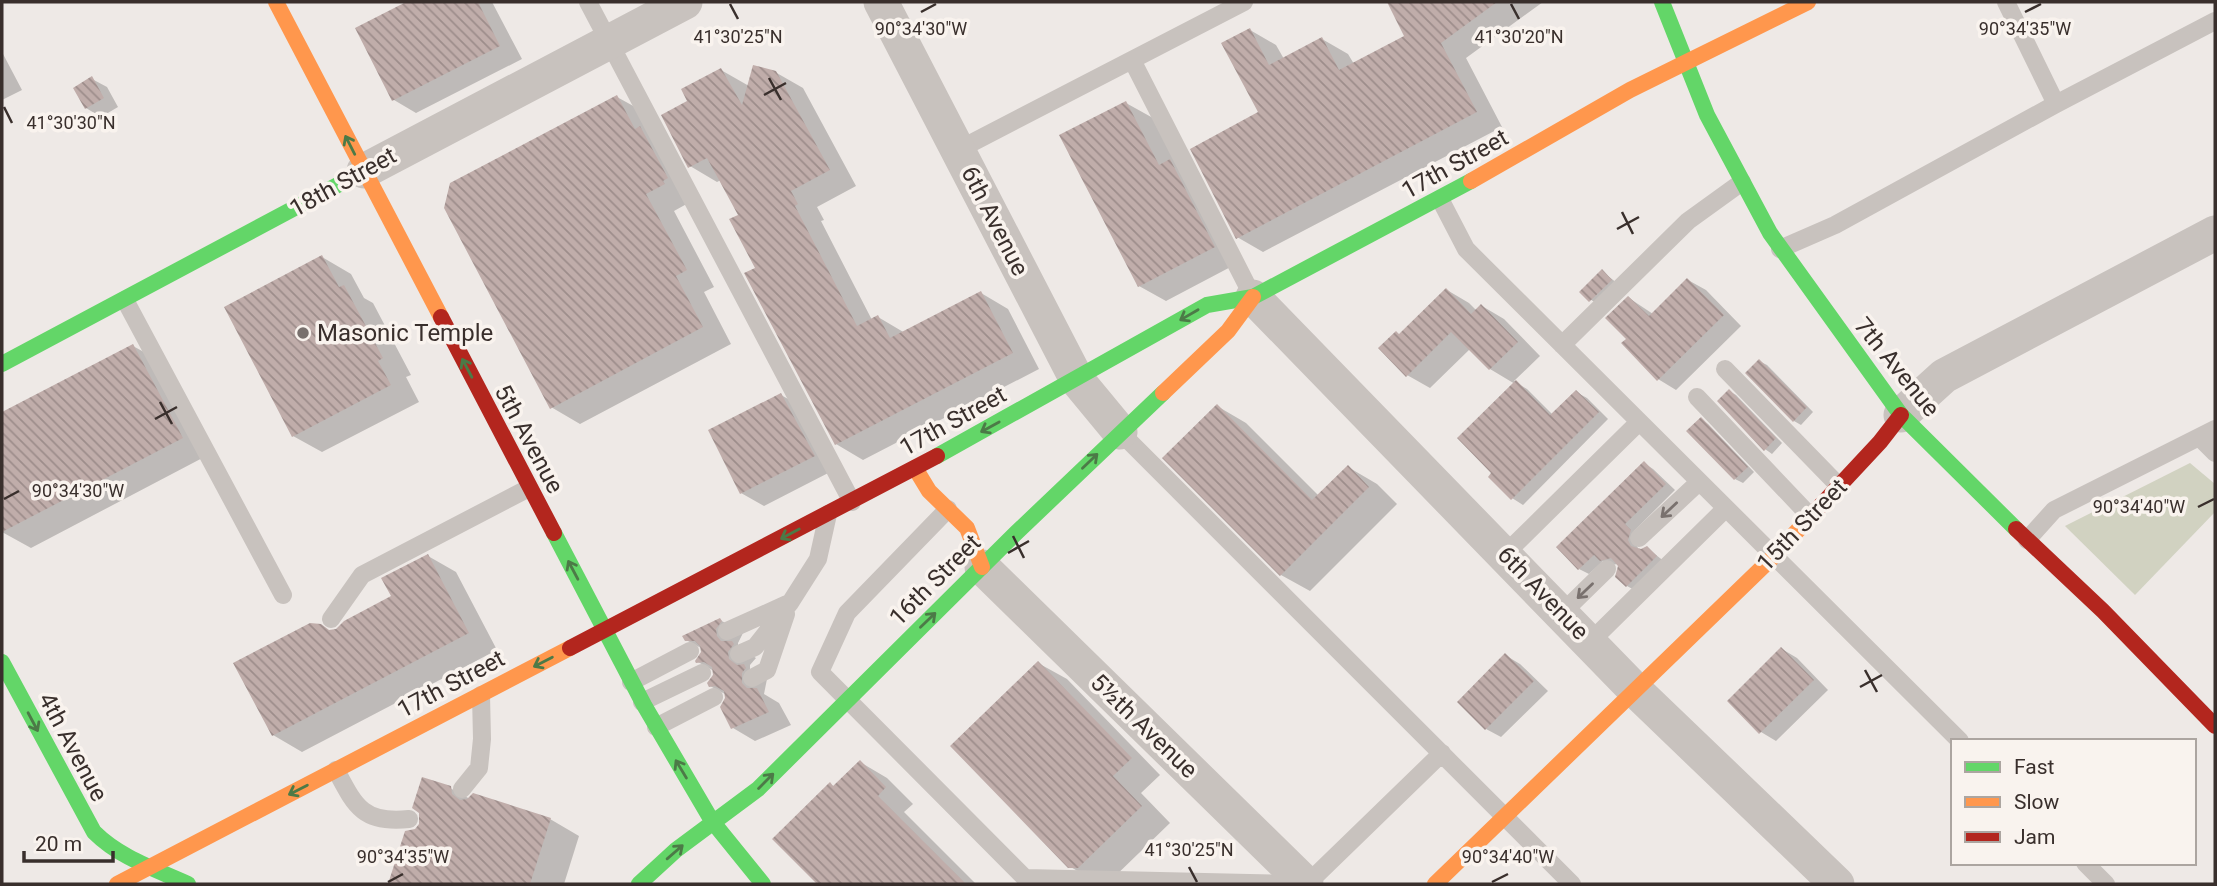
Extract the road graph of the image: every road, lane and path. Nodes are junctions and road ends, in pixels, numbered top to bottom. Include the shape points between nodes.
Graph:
1 (276, 2) edge
2 (588, 2) edge
3 (684, 2) edge
4 (881, 2) edge
5 (1244, 2) edge
6 (1662, 2) edge
7 (1808, 2) edge
8 (2006, 2) edge
9 (2215, 21) edge
10 (608, 42) junction
11 (1132, 60) junction
12 (1684, 62) junction
13 (2056, 104) junction
14 (958, 150) junction
15 (364, 171) junction
16 (1742, 182) junction
17 (1440, 199) junction
18 (2215, 233) edge
19 (1780, 249) junction
20 (1254, 298) junction
21 (125, 300) junction
22 (1563, 345) junction
23 (2, 364) edge
24 (1725, 369) dead end
25 (1077, 380) junction
26 (1698, 397) dead end
27 (1901, 415) junction
28 (1639, 422) junction
29 (2215, 429) edge
30 (1120, 432) junction
31 (2199, 437) junction
32 (2215, 453) edge
33 (915, 468) junction
34 (1699, 482) junction
35 (1839, 486) junction
36 (529, 488) junction
37 (852, 502) junction
38 (1726, 508) junction
39 (948, 509) junction
40 (828, 514) junction
41 (1810, 516) junction
42 (1639, 538) dead end
43 (2027, 540) junction
44 (1505, 554) junction
45 (1773, 557) junction
46 (982, 567) junction
47 (1607, 569) dead end
48 (283, 595) dead end
49 (790, 603) junction
50 (1562, 613) junction
51 (331, 619) dead end
52 (604, 631) junction
53 (727, 631) dead end
54 (1590, 642) junction
55 (690, 651) dead end
56 (739, 654) dead end
57 (2, 662) edge
58 (702, 673) dead end
59 (751, 678) dead end
60 (631, 682) junction
61 (1636, 691) junction
62 (481, 695) junction
63 (714, 697) dead end
64 (848, 698) junction
65 (642, 702) junction
66 (2215, 726) edge
67 (656, 727) junction
68 (1958, 739) edge
69 (1441, 753) junction
70 (336, 770) junction
71 (462, 789) dead end
72 (1504, 816) junction
73 (409, 818) dead end
74 (712, 821) junction
75 (2087, 865) edge
76 (150, 867) junction
77 (1028, 881) edge
78 (117, 884) edge
79 (188, 884) edge
80 (639, 884) edge
81 (763, 884) edge
82 (1289, 884) edge
83 (1306, 884) edge
84 (1435, 884) edge
85 (1572, 884) edge
86 (1837, 884) edge
87 (2106, 884) edge

15 -> 1 street, 5th Avenue
2 - 10 lane
3 - 10 street, 18th Street
4 - 14 street, 6th Avenue
5 - 11 lane
6 - 12 street, 7th Avenue
7 - 12 street, 17th Street
8 - 13 lane
9 - 13 lane
10 - 15 street, 18th Street
10 - 37 lane
11 - 14 lane
11 - 20 lane
12 - 16 street, 7th Avenue
12 - 17 street, 17th Street
13 - 19 lane via 1835,225
14 - 25 street, 6th Avenue
15 - 21 street, 18th Street
36 -> 15 street, 5th Avenue
16 - 19 street, 7th Avenue
16 - 22 lane via 1688,221
17 - 20 street, 17th Street
17 - 22 lane via 1466,249
18 - 27 street, 15th Street via 1944,376
19 - 27 street, 7th Avenue
20 -> 25 street, 17th Street via 1207,305
20 - 30 street, 16th Street via 1228,331
20 - 44 street, 6th Avenue
21 - 23 street, 18th Street
21 - 48 lane
22 - 28 lane
24 - 35 lane
25 - 30 street, 6th Avenue
25 -> 33 street, 17th Street
26 - 41 lane
27 - 35 street, 15th Street
27 - 43 street, 7th Avenue
28 - 34 lane
28 - 44 lane
29 - 31 lane
46 -> 30 street, 16th Street
30 - 69 lane
31 - 32 lane
31 - 43 lane via 2054,510
33 - 37 street, 17th Street
33 - 39 street via 929,491
34 - 38 lane
34 -> 42 lane
35 - 41 street, 15th Street
36 - 51 lane via 362,575
52 -> 36 street, 5th Avenue
37 - 40 street, 17th Street
38 - 45 lane
38 - 54 lane
39 - 46 street via 967,528
39 - 64 lane via 847,613 820,672
40 - 49 lane via 818,559
40 -> 52 street, 17th Street
41 - 45 street, 15th Street
43 - 66 street, 7th Avenue
44 - 50 street, 6th Avenue
45 - 61 street, 15th Street
45 - 68 lane
64 -> 46 street, 16th Street
46 - 83 street, 5½th Avenue
47 -> 50 lane
49 - 53 lane
49 - 56 lane via 755,647
49 - 59 lane via 768,670
50 - 54 street, 6th Avenue
52 - 60 street, 5th Avenue
52 -> 62 street, 17th Street
54 - 61 street, 6th Avenue
55 - 60 lane
57 -> 76 street, 4th Avenue via 94,832 107,845
58 - 65 lane
60 - 65 street, 5th Avenue
61 - 72 street, 15th Street
61 - 86 street, 6th Avenue
62 - 70 street, 17th Street
62 - 71 lane via 479,768
63 - 67 lane
74 -> 64 street, 16th Street via 758,789
64 - 77 lane
65 - 67 street, 5th Avenue
74 -> 67 street, 5th Avenue
69 - 72 lane
69 - 83 lane
70 - 73 lane via 357,807 374,817
70 -> 76 street, 17th Street
72 - 84 street, 15th Street
72 - 85 lane
80 -> 74 street, 16th Street
74 - 81 street, 5th Avenue
75 - 87 lane
76 - 78 street, 17th Street
76 - 79 street, 4th Avenue
77 - 82 lane

